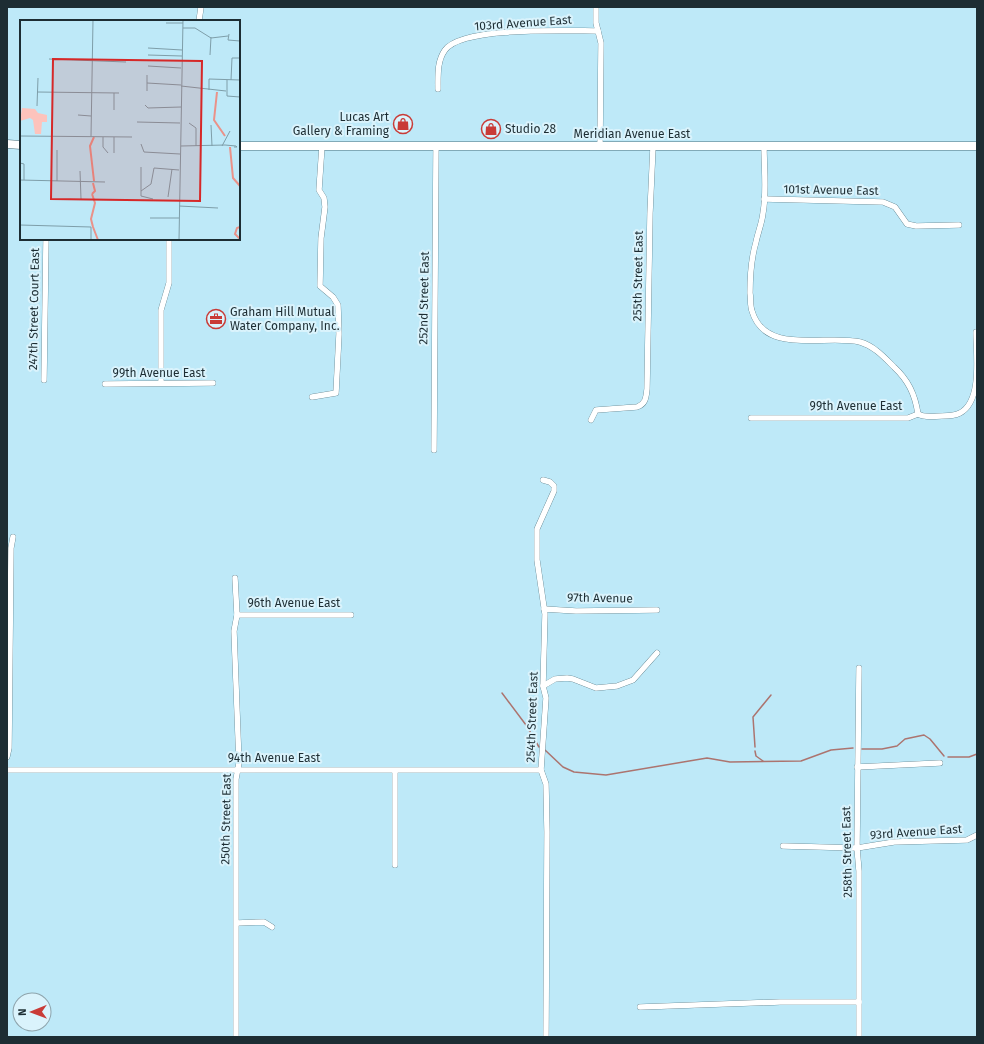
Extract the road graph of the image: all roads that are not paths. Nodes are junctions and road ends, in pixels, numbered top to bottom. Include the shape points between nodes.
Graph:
1 (201, 7) edge
2 (596, 7) edge
3 (199, 20) edge
4 (598, 31) junction
5 (438, 89) dead end
6 (7, 144) edge
7 (20, 144) edge
8 (600, 145) junction
9 (240, 146) edge
10 (322, 146) junction
11 (764, 146) junction
12 (977, 146) edge
13 (436, 147) junction
14 (653, 147) junction
15 (764, 199) junction
16 (959, 225) dead end
17 (46, 240) edge
18 (170, 240) edge
19 (976, 332) edge
20 (44, 380) dead end
21 (162, 383) junction
22 (213, 383) dead end
23 (105, 384) dead end
24 (312, 397) dead end
25 (918, 414) junction
26 (751, 418) dead end
27 (591, 420) dead end
28 (434, 450) dead end
29 (543, 480) dead end
30 (13, 537) dead end
31 (235, 578) dead end
32 (544, 609) junction
33 (656, 610) dead end
34 (237, 614) junction
35 (351, 615) dead end
36 (657, 653) dead end
37 (859, 668) dead end
38 (543, 686) junction
39 (7, 757) edge
40 (940, 763) dead end
41 (857, 767) junction
42 (237, 769) junction
43 (7, 770) edge
44 (395, 770) junction
45 (541, 770) junction
46 (977, 835) edge
47 (783, 846) dead end
48 (857, 848) junction
49 (395, 865) dead end
50 (237, 923) junction
51 (272, 927) dead end
52 (859, 1002) junction
53 (640, 1007) dead end
54 (236, 1037) edge
55 (546, 1037) edge
56 (859, 1037) edge

1 - 3 street
2 - 4 street
4 - 5 street, 103rd Avenue East via 548,30 467,38 450,45 442,56 438,72
4 - 8 street via 601,43
6 - 7 main road
8 - 13 main road, Meridian Avenue East
8 - 14 main road, Meridian Avenue East
9 - 10 main road, Meridian Avenue East
10 - 13 main road, Meridian Avenue East
10 - 24 street via 319,190 324,198 325,207 321,238 320,286 338,305 338,377 336,393
11 - 12 main road, Meridian Avenue East
11 - 14 main road, Meridian Avenue East
11 - 15 street
13 - 28 street, 252nd Street East
14 - 27 street, 255th Street East via 645,400 637,406 599,408
15 - 16 street, 101st Avenue East via 887,203 895,207 907,224
15 - 25 street via 764,212 752,260 750,287 751,310 760,327 780,338 851,341 870,346 908,382
17 - 20 street, 247th Street Court East
18 - 21 street via 169,283 162,310
19 - 25 street, 99th Avenue East via 976,386 971,401 955,416
21 - 22 street, 99th Avenue East
21 - 23 street, 99th Avenue East
25 - 26 street, 99th Avenue East via 908,418
29 - 32 street, 254th Street East via 554,486 538,529 537,560
30 - 39 street
31 - 34 street, 250th Street East
32 - 33 street, 97th Avenue
32 - 38 street, 254th Street East
34 - 35 street, 96th Avenue East
34 - 42 street, 250th Street East via 234,631 239,763
36 - 38 street via 633,680 617,686 596,688 573,678 555,679
37 - 41 street, 258th Street East
38 - 45 street, 254th Street East via 546,698
40 - 41 street
41 - 48 street, 258th Street East
42 - 43 street, 94th Avenue East
42 - 44 street, 94th Avenue East
42 - 50 street, 250th Street East
44 - 45 street, 94th Avenue East
44 - 49 street
45 - 55 street, 254th Street East via 546,784 547,832
46 - 48 street, 93rd Avenue East via 967,840 894,842
47 - 48 street, 93rd Avenue East
48 - 52 street, 258th Street East
50 - 51 street via 264,922
50 - 54 street, 250th Street East
52 - 53 street
52 - 56 street, 258th Street East

